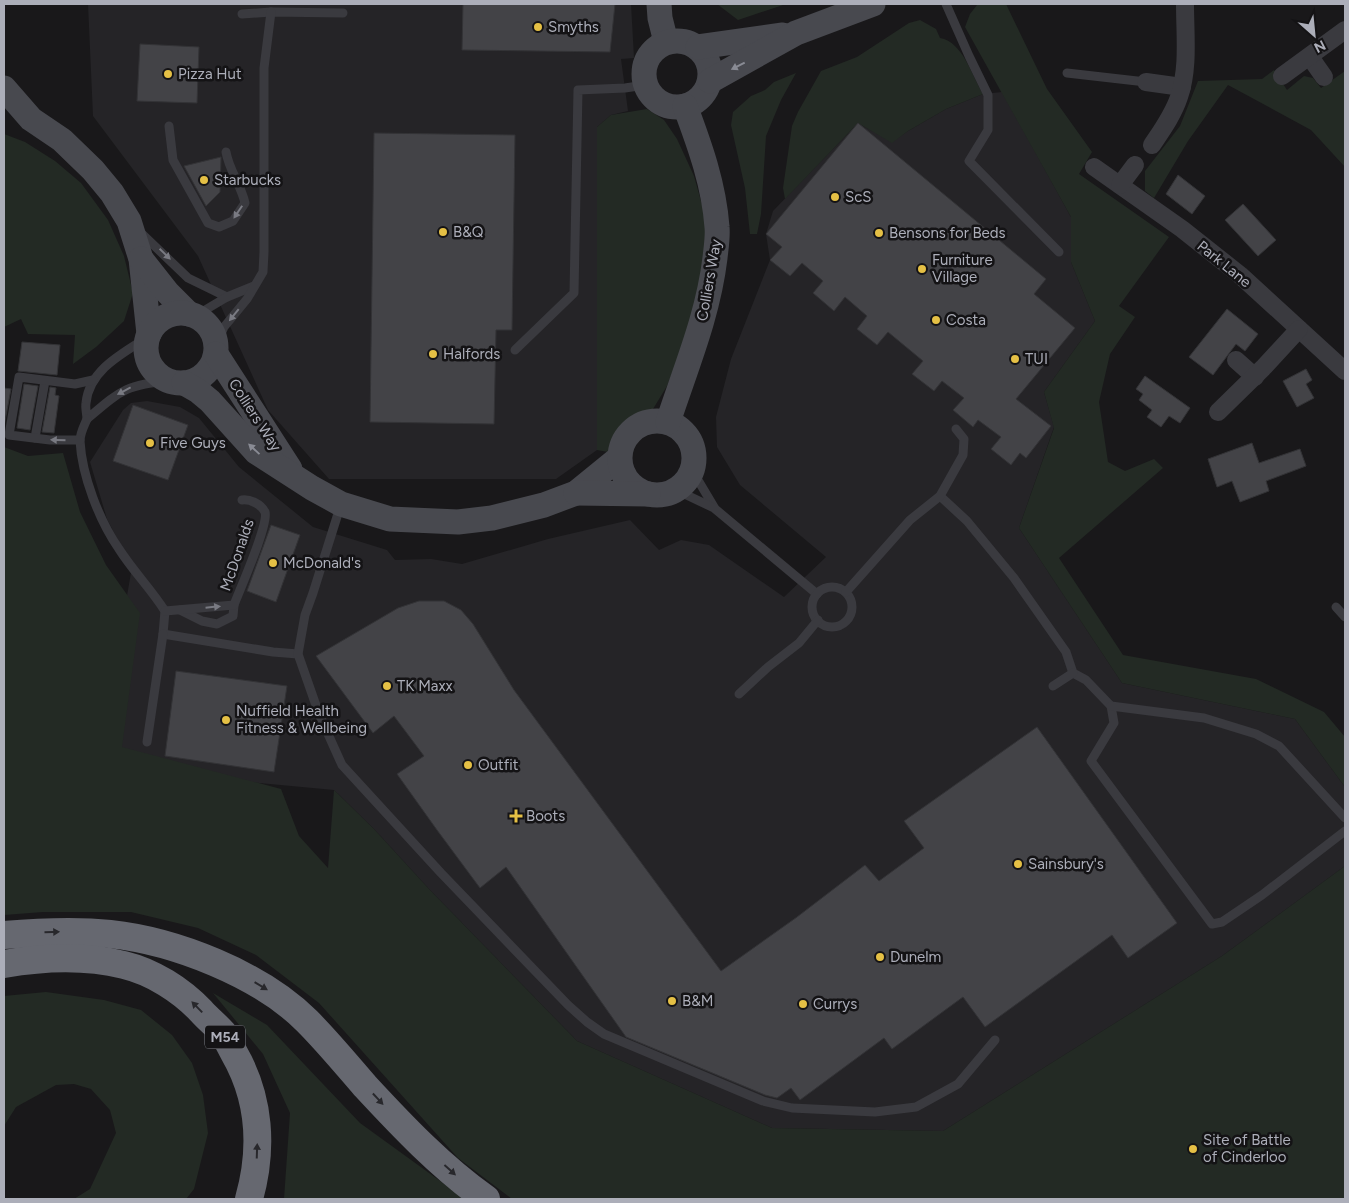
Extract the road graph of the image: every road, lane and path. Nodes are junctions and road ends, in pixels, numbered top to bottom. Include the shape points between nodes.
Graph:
1 (659, 4) edge
2 (873, 4) edge
3 (946, 4) edge
4 (1185, 4) edge
5 (271, 12) junction
6 (242, 14) dead end
7 (343, 14) dead end
8 (1345, 30) edge
9 (796, 33) junction
10 (666, 42) junction
11 (698, 48) junction
12 (1310, 57) junction
13 (1067, 74) dead end
14 (1282, 76) dead end
15 (1324, 77) dead end
16 (710, 81) junction
17 (1146, 82) joint
18 (645, 85) junction
19 (1182, 87) junction
20 (4, 88) edge
21 (685, 106) junction
22 (4, 116) edge
23 (31, 119) junction
24 (169, 126) dead end
25 (1152, 145) dead end
26 (226, 152) dead end
27 (1135, 165) dead end
28 (1094, 167) dead end
29 (1120, 186) junction
30 (129, 221) junction
31 (1059, 252) dead end
32 (141, 259) junction
33 (254, 286) junction
34 (227, 297) junction
35 (192, 315) junction
36 (1299, 329) junction
37 (149, 336) junction
38 (216, 350) junction
39 (515, 350) dead end
40 (1236, 360) dead end
41 (1345, 371) edge
42 (1255, 376) junction
43 (93, 380) junction
44 (45, 381) junction
45 (177, 382) junction
46 (1218, 412) dead end
47 (87, 419) junction
48 (668, 422) junction
49 (956, 429) dead end
50 (35, 438) junction
51 (80, 440) junction
52 (620, 458) junction
53 (692, 470) junction
54 (294, 476) junction
55 (676, 490) junction
56 (576, 494) junction
57 (648, 494) junction
58 (940, 496) junction
59 (242, 500) dead end
60 (341, 504) junction
61 (714, 508) junction
62 (846, 592) junction
63 (817, 594) junction
64 (234, 604) junction
65 (1336, 607) dead end
66 (180, 610) junction
67 (165, 611) junction
68 (1345, 617) edge
69 (818, 620) junction
70 (163, 634) junction
71 (298, 654) junction
72 (1073, 673) junction
73 (1053, 686) dead end
74 (739, 694) dead end
75 (1110, 706) junction
76 (147, 742) dead end
77 (1345, 818) edge
78 (1345, 831) edge
79 (4, 935) edge
80 (4, 964) edge
81 (995, 1040) dead end
82 (250, 1199) edge
83 (486, 1199) edge

1 - 10 street
2 - 9 street
3 - 31 lane via 988,95 988,130 969,161
4 - 19 street via 1186,63
5 - 6 lane
5 - 7 lane
5 - 33 lane via 264,68 263,272
8 - 12 street
9 - 11 street
9 -> 16 street
10 - 11 street via 683,41
10 - 18 street via 649,54 644,64
11 - 16 street via 708,62
12 - 14 street
12 - 15 street
13 - 17 lane
16 - 21 street via 701,97
17 - 19 street
18 - 21 street via 649,94 665,106
18 - 39 lane via 578,90 574,293
19 - 25 street via 1173,112
20 - 23 street, Colliers Way
21 - 48 street, Colliers Way via 711,185 718,230 706,309
22 - 23 street, Colliers Way
23 - 30 street, Colliers Way via 62,140 93,170
26 -> 24 lane via 245,203 232,221 219,227 208,223 173,160
27 - 29 street
28 - 29 street, Park Lane
29 - 36 street, Park Lane via 1240,275
30 - 32 street, Colliers Way
30 -> 34 lane via 188,278
32 - 35 street, Colliers Way via 167,292
32 - 37 street, Colliers Way
33 - 34 lane
33 -> 38 lane via 224,327
34 - 35 lane
35 - 37 street via 170,315 154,326
35 - 38 street, Colliers Way via 210,328
36 - 41 street, Park Lane
36 - 42 street
37 - 43 lane via 113,360
37 - 45 street, Colliers Way via 147,356 150,364 156,372
38 - 45 street via 212,365 204,374 195,380
38 - 54 street, Colliers Way
40 - 42 street
42 - 46 street
43 - 44 lane via 75,384
43 - 47 lane via 86,403
44 - 50 lane
44 - 50 lane via 19,377 9,435
45 -> 47 lane via 146,383 128,388
54 -> 45 street, Colliers Way via 256,452 198,391
47 - 51 lane
48 - 52 street via 656,420 634,428 626,436
48 - 53 street via 690,441 694,458
49 - 58 lane via 964,439 963,455
51 -> 50 lane
51 - 67 lane via 87,477 99,513 117,548
52 - 56 street, Colliers Way
52 - 57 street via 628,481
53 - 55 street
53 - 61 lane
54 - 60 street, Colliers Way
55 - 57 street, Colliers Way via 667,494
55 - 61 lane
56 - 57 street, Colliers Way
56 - 60 street, Colliers Way via 492,518 458,522 390,519
58 - 62 lane via 910,520
58 - 72 lane via 967,521 1014,578 1066,652
59 - 64 lane, McDonalds via 261,506 265,513 264,527
60 - 71 lane via 305,615
61 - 63 lane
62 - 63 lane via 841,588 828,587
62 - 69 lane via 852,610 847,621 835,626
63 - 69 lane via 812,604
66 -> 64 lane, McDonalds
64 - 66 lane, McDonalds via 233,616 217,624 202,621
65 - 68 lane
66 - 67 lane, McDonalds
67 - 70 lane
69 - 74 lane via 800,644
70 - 71 lane
70 - 76 lane
71 - 81 lane via 319,714 342,764 568,1006 604,1034 763,1101 792,1108 875,1112 916,1107 958,1084
72 - 73 lane
72 - 75 lane via 1086,680
75 - 77 lane via 1204,718 1256,734 1279,746
75 - 78 lane via 1114,723 1091,761 1212,924 1222,922 1262,895
79 -> 83 highway via 111,934 171,946 219,963 265,988 306,1020 414,1139
82 -> 80 highway, M54 via 258,1153 254,1101 240,1064 223,1034 188,998 160,979 125,965 81,958 48,958

